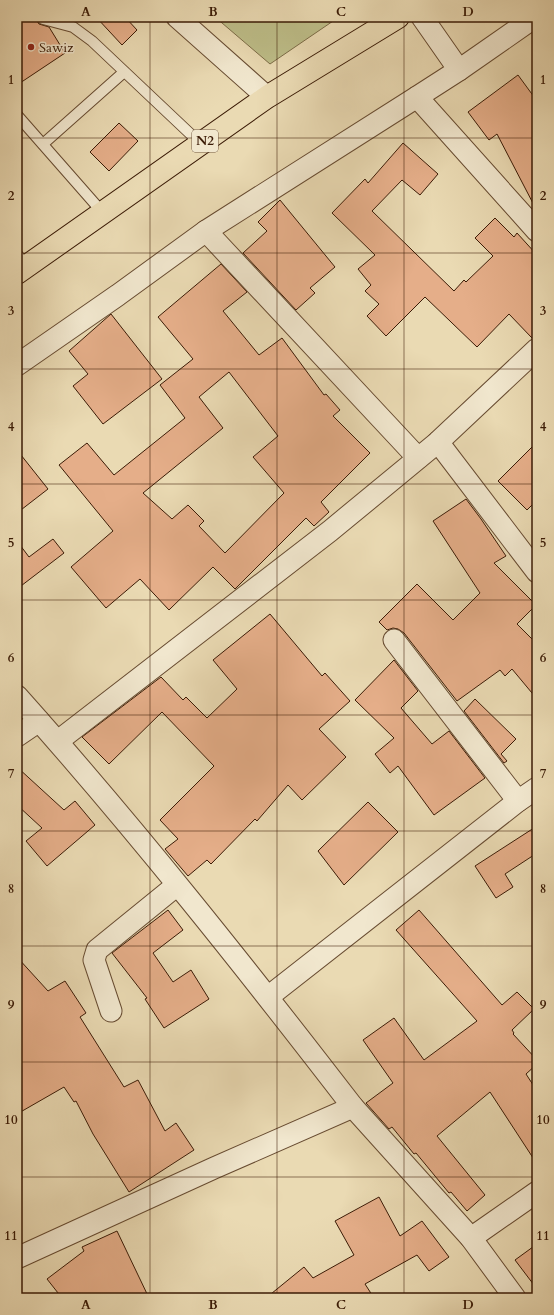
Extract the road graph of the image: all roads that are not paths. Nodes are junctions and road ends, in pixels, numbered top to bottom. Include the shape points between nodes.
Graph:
1 (177, 17) edge
2 (398, 17) edge
3 (422, 17) edge
4 (535, 17) edge
5 (43, 18) dead end
6 (459, 70) junction
7 (124, 72) junction
8 (267, 97) junction
9 (417, 97) junction
10 (17, 115) edge
11 (43, 144) junction
12 (201, 144) junction
13 (103, 212) junction
14 (206, 230) junction
15 (537, 231) edge
16 (20, 264) edge
17 (537, 348) edge
18 (17, 365) edge
19 (438, 442) junction
20 (418, 458) junction
21 (537, 572) edge
22 (394, 640) dead end
23 (17, 696) edge
24 (39, 721) junction
25 (17, 736) edge
26 (58, 742) junction
27 (537, 788) edge
28 (518, 801) junction
29 (177, 885) junction
30 (268, 997) junction
31 (111, 1011) dead end
32 (353, 1107) junction
33 (537, 1192) edge
34 (471, 1238) junction
35 (17, 1258) edge
36 (515, 1298) edge

1 - 8 street
2 - 8 highway, N2
3 - 6 street
4 - 6 street
5 - 7 lane via 73,27
6 - 9 street
7 - 11 lane
7 - 12 lane
8 - 12 highway, N2
9 - 14 street
9 - 15 street
10 - 11 lane
11 - 13 lane
12 - 13 highway, N2
13 - 16 highway, N2
14 - 18 street
14 - 20 street
17 - 19 street
19 - 20 street
19 - 21 street
20 - 26 street via 330,531
22 - 28 street
23 - 24 street
24 - 25 street
24 - 26 street
26 - 29 street
27 - 28 street
28 - 30 street
29 - 30 street
29 - 31 street via 97,950 94,960
30 - 32 street
32 - 34 street
32 - 35 street
33 - 34 street
34 - 36 street

